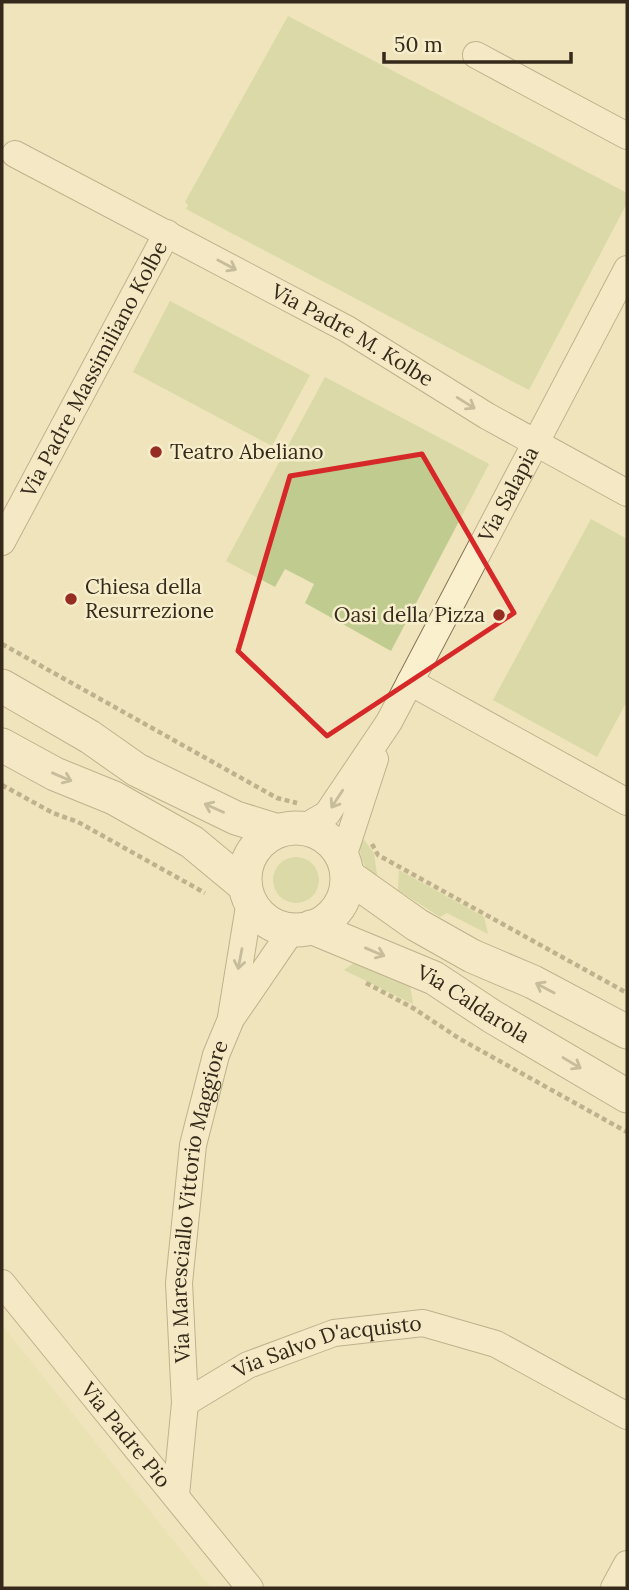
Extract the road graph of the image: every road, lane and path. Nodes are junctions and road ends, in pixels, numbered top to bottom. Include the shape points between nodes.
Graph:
1 (476, 55) dead end
2 (627, 136) edge
3 (15, 154) dead end
4 (167, 233) junction
5 (627, 269) edge
6 (535, 442) junction
7 (627, 493) edge
8 (2, 542) edge
9 (410, 682) junction
10 (2, 686) edge
11 (389, 722) junction
12 (2, 745) edge
13 (2, 785) edge
14 (627, 802) edge
15 (291, 829) junction
16 (345, 867) junction
17 (237, 895) junction
18 (302, 929) junction
19 (354, 977) dead end
20 (231, 1019) junction
21 (627, 1032) edge
22 (627, 1096) edge
23 (627, 1132) edge
24 (2, 1283) edge
25 (185, 1403) junction
26 (627, 1416) edge
27 (176, 1495) junction
28 (627, 1564) edge
29 (250, 1588) edge
30 (614, 1588) edge

1 - 2 street
3 - 4 street, Via Padre M. Kolbe
4 -> 6 street, Via Padre M. Kolbe via 346,330
4 - 8 street, Via Padre Massimiliano Kolbe
5 - 6 street, Via Salapia
6 - 7 street, Via Padre M. Kolbe
6 - 9 street, Via Salapia
9 - 11 street, Via Salapia
9 - 14 street
15 -> 10 street via 236,818 137,769
11 -> 15 street, Via Salapia via 327,814
11 - 16 street, Via Salapia
12 -> 17 street via 55,774 114,798 192,842
13 - 17 path via 53,813
15 - 16 street via 319,833 333,843
15 - 17 street via 256,847
16 - 18 street via 344,898 338,908 321,923
21 -> 16 street, Via Caldarola via 418,925
17 - 18 street via 279,927
17 -> 20 street
18 - 20 street, Via Maresciallo Vittorio Maggiore
18 -> 22 street, Via Caldarola via 434,978
19 - 23 path
20 - 25 street, Via Maresciallo Vittorio Maggiore via 216,1055 193,1145 178,1283
24 - 27 street, Via Padre Pio
25 - 26 street, Via Salvo D'acquisto via 248,1365 334,1333 423,1323 496,1344
25 - 27 street, Via Maresciallo Vittorio Maggiore
27 - 29 street, Via Padre Pio
28 - 30 street

